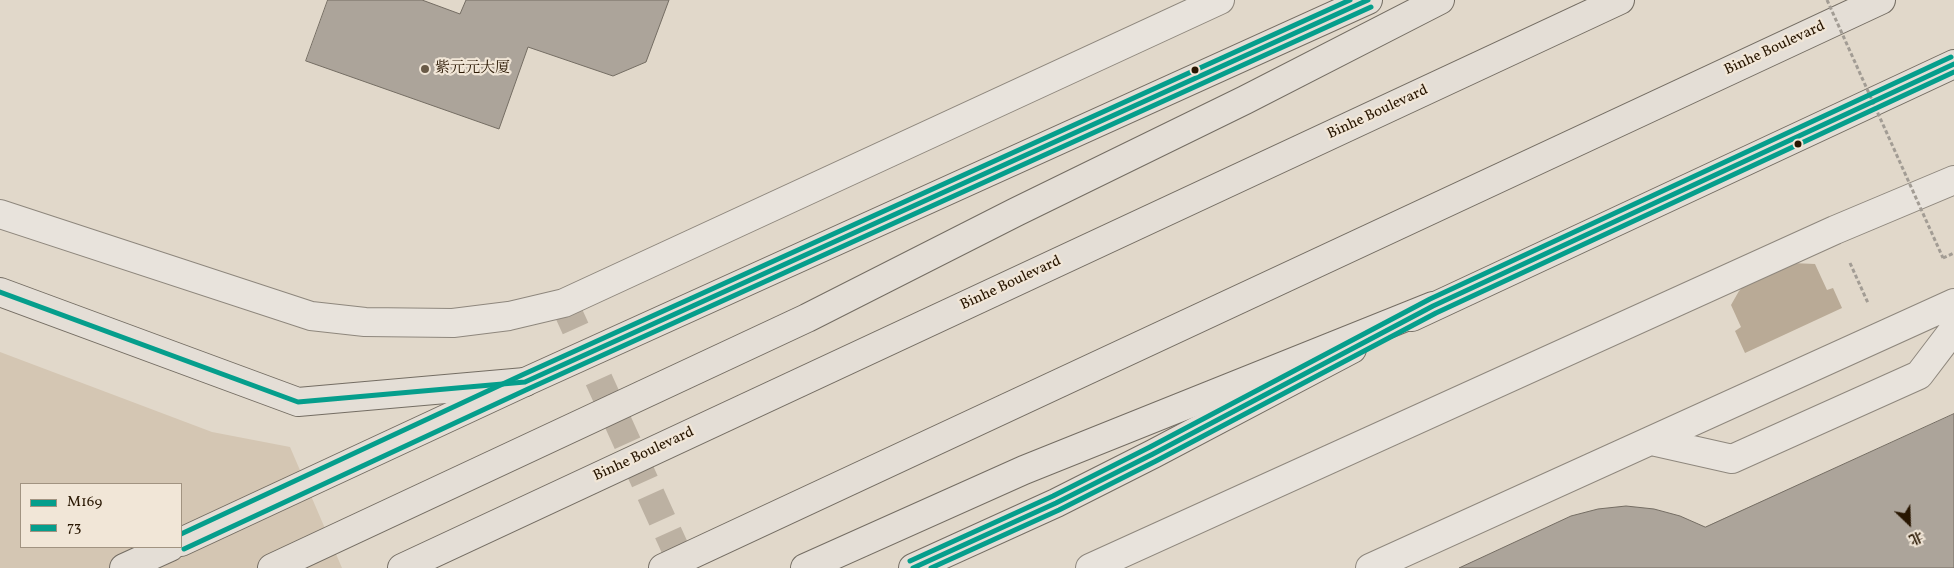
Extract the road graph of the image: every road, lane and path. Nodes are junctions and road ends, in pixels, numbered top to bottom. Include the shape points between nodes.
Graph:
1 (1220, 0) edge
2 (1368, 0) edge
3 (1440, 0) edge
4 (1620, 0) edge
5 (1827, 0) edge
6 (1880, 0) edge
7 (1954, 64) edge
8 (1954, 180) edge
9 (0, 214) edge
10 (1835, 230) junction
11 (1954, 253) edge
12 (0, 292) edge
13 (1954, 303) edge
14 (1433, 306) junction
15 (1869, 306) dead end
16 (1954, 329) edge
17 (525, 382) junction
18 (1652, 441) junction
19 (182, 542) edge
20 (168, 548) edge
21 (1127, 561) edge
22 (124, 568) edge
23 (272, 568) edge
24 (402, 568) edge
25 (663, 568) edge
26 (805, 568) edge
27 (913, 568) edge
28 (1090, 568) edge
29 (1370, 568) edge

1 - 9 lane via 564,303 509,316 411,324 310,316
2 - 17 main road
3 - 23 main road via 806,318
4 - 24 main road, Binhe Boulevard
5 - 11 path, bridge via 1943,258
6 - 25 main road, Binhe Boulevard
7 - 14 main road
8 - 10 lane
10 - 15 path
10 - 21 lane
12 - 17 main road via 298,402
13 - 18 lane
14 - 26 main road via 1024,470
14 - 27 main road via 1056,503
16 - 18 lane via 1919,375 1732,459
17 - 19 main road
18 - 29 lane
20 - 22 main road
21 - 28 lane

